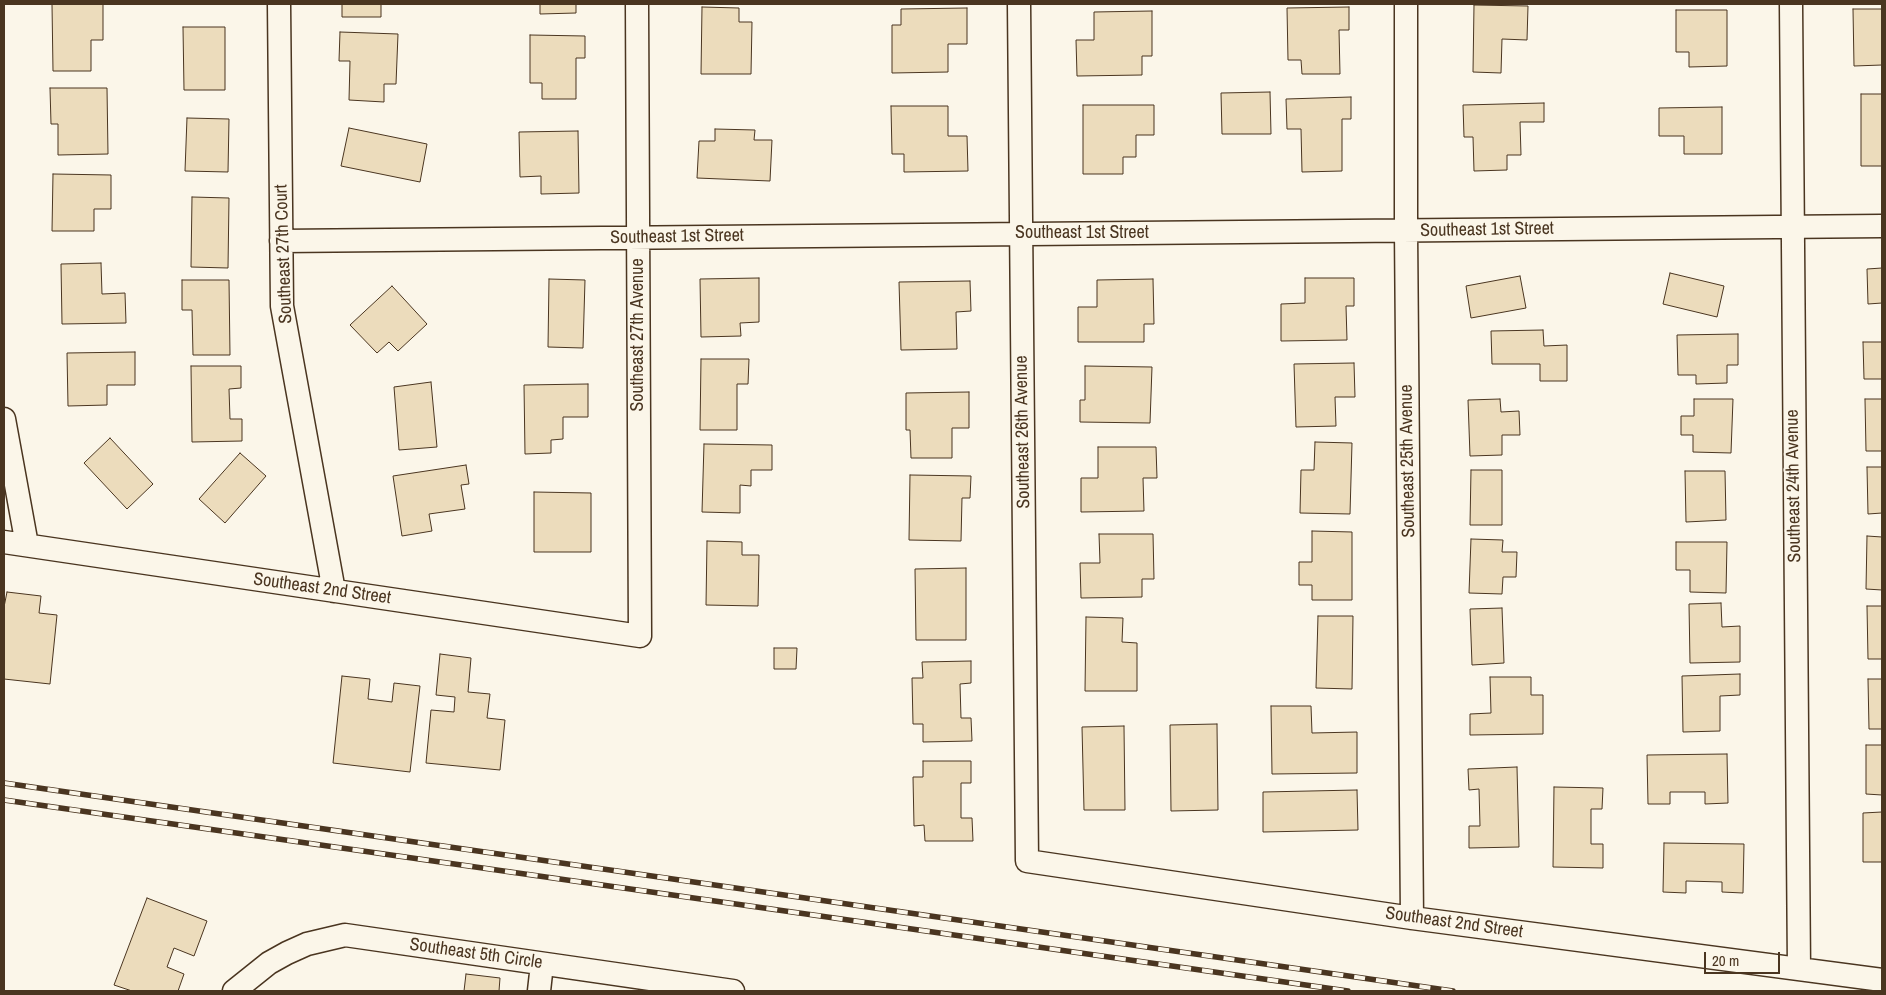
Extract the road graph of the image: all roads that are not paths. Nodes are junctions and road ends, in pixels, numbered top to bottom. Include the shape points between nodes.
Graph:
1 (279, 4) edge
2 (637, 4) edge
3 (1019, 4) edge
4 (1406, 4) edge
5 (1791, 4) edge
6 (1882, 226) edge
7 (1792, 227) junction
8 (1406, 231) junction
9 (1021, 234) junction
10 (638, 237) junction
11 (281, 241) junction
12 (4, 418) edge
13 (4, 542) edge
14 (27, 545) junction
15 (334, 591) junction
16 (640, 636) joint
17 (1027, 861) joint
18 (1412, 918) junction
19 (542, 964) junction
20 (1799, 968) junction
21 (1882, 980) edge
22 (234, 991) edge
23 (539, 991) edge
24 (733, 991) edge

1 - 11 street, Southeast 27th Court
2 - 10 street, Southeast 27th Avenue
3 - 9 street, Southeast 26th Avenue
4 - 8 street, Southeast 25th Avenue
5 - 7 street, Southeast 24th Avenue
6 - 7 street, Southeast 1st Street
7 - 8 street, Southeast 1st Street
7 - 20 street, Southeast 24th Avenue
8 - 9 street, Southeast 1st Street
8 - 18 street, Southeast 25th Avenue
9 - 10 street, Southeast 1st Street
9 - 17 street, Southeast 26th Avenue
10 - 11 street, Southeast 1st Street
10 - 16 street, Southeast 27th Avenue
11 - 15 street, Southeast 27th Court via 282,306
12 - 14 street
13 - 14 street, Southeast 2nd Street
14 - 15 street, Southeast 2nd Street
15 - 16 street, Southeast 2nd Street
17 - 18 street, Southeast 2nd Street
18 - 20 street, Southeast 2nd Street
19 - 22 street, Southeast 5th Circle via 345,935 307,944 287,953 263,967
19 - 23 street
19 - 24 street, Southeast 5th Circle
20 - 21 street, Southeast 2nd Street

